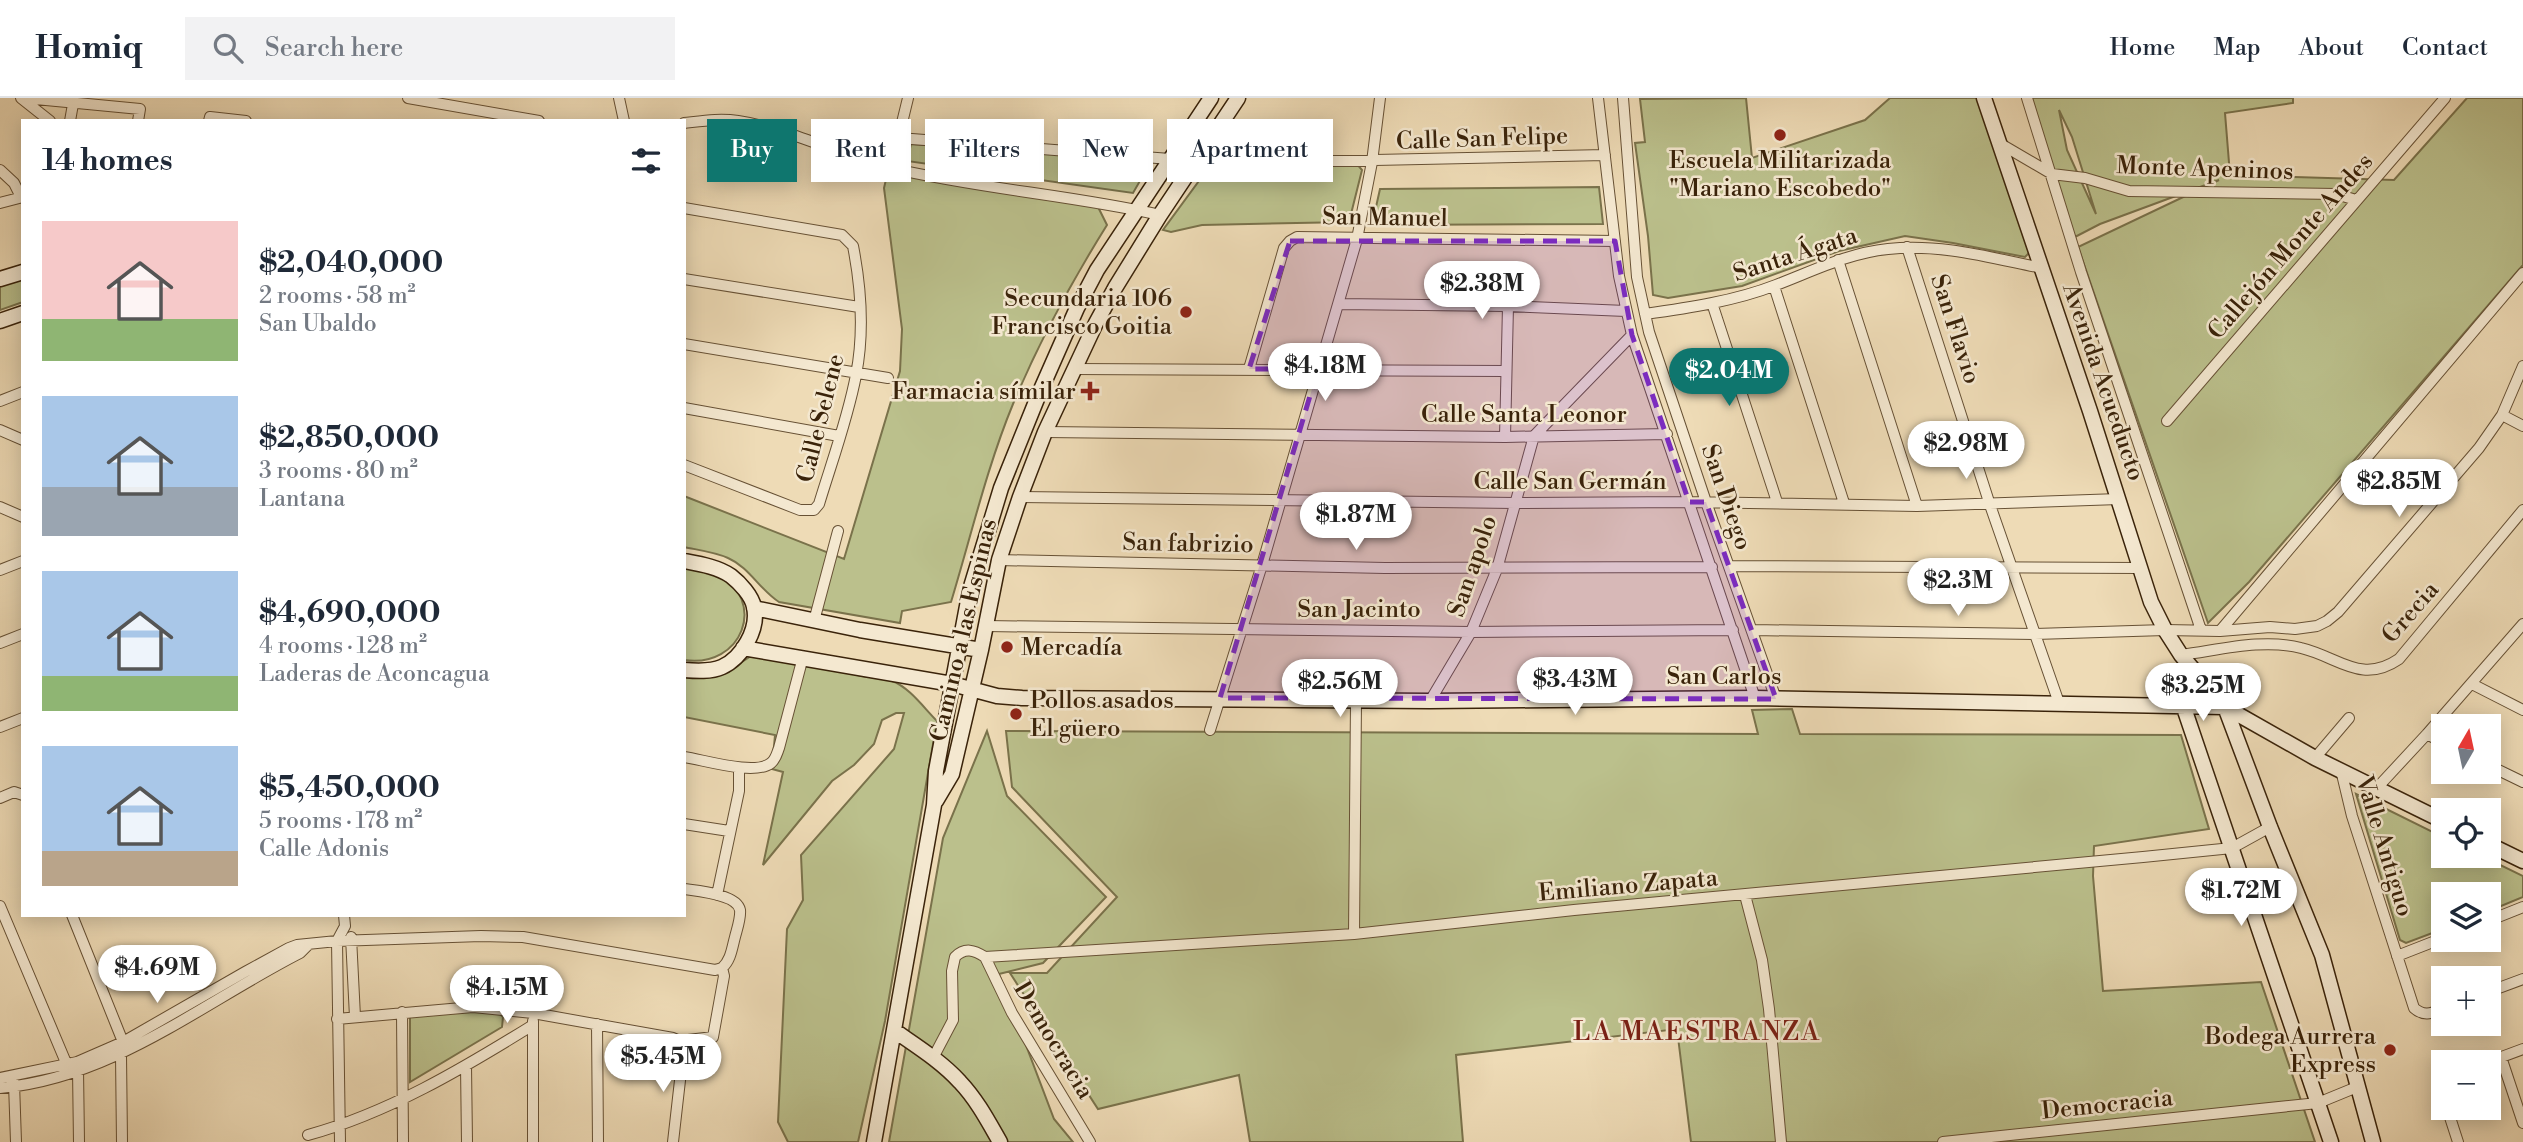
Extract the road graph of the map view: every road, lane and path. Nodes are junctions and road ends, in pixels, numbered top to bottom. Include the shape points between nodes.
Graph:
1 (23, 98) edge
2 (408, 98) edge
3 (619, 98) edge
4 (908, 98) edge
5 (1211, 98) edge
6 (1238, 98) edge
7 (1380, 98) edge
8 (1598, 98) edge
9 (1623, 98) edge
10 (1984, 98) edge
11 (2027, 98) edge
12 (2445, 98) edge
13 (74, 104) junction
14 (48, 119) edge
15 (70, 119) edge
16 (138, 119) edge
17 (528, 119) edge
18 (624, 119) edge
19 (903, 119) edge
20 (1197, 119) edge
21 (1224, 119) edge
22 (686, 123) edge
23 (911, 139) edge
24 (811, 142) edge
25 (1999, 143) junction
26 (1605, 155) junction
27 (1167, 159) edge
28 (1333, 162) edge
29 (1373, 162) junction
30 (1167, 164) edge
31 (0, 170) edge
32 (911, 172) edge
33 (2052, 174) junction
34 (1181, 182) edge
35 (21, 195) edge
36 (21, 197) edge
37 (2356, 200) junction
38 (0, 203) edge
39 (686, 208) edge
40 (1136, 210) junction
41 (1160, 215) junction
42 (1357, 239) junction
43 (1615, 241) junction
44 (1907, 247) junction
45 (1838, 260) junction
46 (2042, 268) junction
47 (21, 273) edge
48 (2523, 273) edge
49 (0, 279) edge
50 (686, 279) edge
51 (1774, 286) junction
52 (1712, 303) junction
53 (1338, 304) junction
54 (1508, 306) junction
55 (859, 307) junction
56 (1626, 312) junction
57 (21, 314) edge
58 (1645, 314) junction
59 (0, 321) edge
60 (1632, 335) junction
61 (686, 344) edge
62 (2523, 366) edge
63 (1074, 369) junction
64 (1250, 369) junction
65 (1318, 369) junction
66 (1506, 371) junction
67 (857, 373) junction
68 (888, 378) dead end
69 (21, 393) edge
70 (0, 401) edge
71 (686, 408) edge
72 (2502, 415) junction
73 (2167, 421) dead end
74 (2523, 426) edge
75 (0, 430) edge
76 (1045, 432) junction
77 (1667, 434) junction
78 (1300, 435) junction
79 (839, 436) junction
80 (1506, 436) junction
81 (1534, 436) junction
82 (21, 439) edge
83 (686, 463) edge
84 (1020, 496) junction
85 (2119, 499) junction
86 (1280, 501) junction
87 (1689, 502) junction
88 (1706, 502) junction
89 (1777, 502) junction
90 (1515, 503) junction
91 (1844, 503) junction
92 (1990, 505) junction
93 (1917, 506) junction
94 (0, 507) edge
95 (2523, 510) edge
96 (21, 516) edge
97 (838, 531) dead end
98 (999, 560) junction
99 (686, 561) edge
100 (21, 562) edge
101 (1262, 565) junction
102 (1729, 566) junction
103 (1712, 567) junction
104 (2012, 568) junction
105 (2139, 568) junction
106 (1497, 569) junction
107 (0, 570) edge
108 (754, 608) junction
109 (814, 621) junction
110 (2523, 624) edge
111 (986, 626) junction
112 (2252, 629) junction
113 (2295, 629) junction
114 (1242, 630) junction
115 (1732, 630) junction
116 (1753, 630) junction
117 (2165, 630) junction
118 (2201, 631) junction
119 (2220, 631) junction
120 (1471, 632) junction
121 (2035, 634) junction
122 (21, 635) edge
123 (2518, 637) edge
124 (0, 643) edge
125 (960, 645) junction
126 (2256, 645) junction
127 (2297, 647) junction
128 (743, 648) junction
129 (981, 650) junction
130 (2181, 656) junction
131 (803, 657) junction
132 (686, 670) edge
133 (2195, 674) junction
134 (952, 684) junction
135 (2472, 684) junction
136 (972, 690) junction
137 (1220, 698) junction
138 (1755, 698) junction
139 (1776, 699) junction
140 (1356, 700) junction
141 (1430, 701) junction
142 (2059, 703) junction
143 (2183, 705) junction
144 (2225, 707) junction
145 (2523, 710) edge
146 (2349, 718) dead end
147 (21, 719) edge
148 (0, 727) edge
149 (1210, 730) dead end
150 (2427, 734) junction
151 (2431, 736) edge
152 (686, 757) edge
153 (2315, 758) junction
154 (739, 768) junction
155 (2340, 770) junction
156 (2501, 771) edge
157 (2523, 782) edge
158 (2376, 789) junction
159 (21, 794) edge
160 (0, 798) edge
161 (934, 805) junction
162 (2431, 815) edge
163 (686, 824) edge
164 (2270, 827) junction
165 (729, 831) junction
166 (2232, 848) junction
167 (2501, 850) edge
168 (2523, 861) edge
169 (686, 889) edge
170 (717, 895) junction
171 (1745, 895) junction
172 (0, 906) edge
173 (2523, 907) edge
174 (2501, 916) edge
175 (73, 917) edge
176 (344, 921) edge
177 (1354, 934) junction
178 (353, 940) junction
179 (337, 941) junction
180 (2431, 943) edge
181 (309, 944) junction
182 (2397, 956) junction
183 (985, 957) junction
184 (719, 969) junction
185 (2523, 979) edge
186 (2501, 987) edge
187 (402, 1012) junction
188 (533, 1013) junction
189 (2431, 1013) edge
190 (355, 1017) junction
191 (337, 1019) junction
192 (597, 1024) junction
193 (533, 1025) junction
194 (895, 1031) junction
195 (680, 1041) junction
196 (123, 1042) junction
197 (2523, 1049) edge
198 (121, 1055) junction
199 (2501, 1057) joint
200 (933, 1058) junction
201 (74, 1066) junction
202 (466, 1066) junction
203 (0, 1078) edge
204 (13, 1082) junction
205 (2357, 1087) junction
206 (0, 1088) edge
207 (403, 1099) junction
208 (2318, 1102) junction
209 (2451, 1120) edge
210 (2523, 1123) edge
211 (340, 1126) junction
212 (308, 1135) dead end
213 (16, 1142) edge
214 (79, 1142) edge
215 (122, 1142) edge
216 (341, 1142) edge
217 (403, 1142) edge
218 (467, 1142) edge
219 (533, 1142) edge
220 (598, 1142) edge
221 (673, 1142) edge
222 (874, 1142) edge
223 (1000, 1142) edge
224 (1090, 1142) edge
225 (1782, 1142) edge
226 (1943, 1142) edge
227 (2331, 1142) edge
228 (2373, 1142) edge
229 (2458, 1142) edge

1 - 13 street
1 - 14 street
2 - 17 street
3 - 18 street
4 - 19 street
5 - 20 street, Camino a las Espinas
6 - 21 street, Camino a las Espinas
7 - 29 street
8 - 26 street, San Diego
9 - 58 street, San Diego via 1637,277
10 - 25 street, Avenida Acueducto
11 - 33 street, Avenida Acueducto
12 - 37 street, Callejón Monte Andes
13 - 15 street
13 - 16 street via 140,109
22 - 24 street via 739,121
23 - 27 street
25 - 33 street
25 - 46 street, Avenida Acueducto
26 - 29 street, Calle San Felipe
26 - 43 street, San Diego
28 - 29 street, Calle San Felipe
29 - 42 street
30 - 40 street, Camino a las Espinas
31 - 35 street
32 - 40 street
33 - 37 street, Monte Apeninos via 2129,191 2336,194
33 - 118 street, Avenida Acueducto
34 - 41 street, Camino a las Espinas
36 - 38 street
37 - 73 street, Callejón Monte Andes
39 - 55 street, Calle Selene via 842,235 853,246
40 - 41 street
40 - 125 street, Camino a las Espinas via 1077,308 1001,488 970,590
41 - 63 street, Camino a las Espinas
42 - 43 street, San Manuel
42 - 53 street
42 - 64 street, San Manuel via 1297,237 1284,248
43 - 56 street, San Diego
44 - 45 street, Santa Ágata
44 - 46 street, Santa Ágata
44 - 92 street, San Flavio
45 - 51 street, Santa Ágata
45 - 93 street
46 - 85 street, Avenida Acueducto
47 - 49 street
48 - 119 street
50 - 55 street
51 - 52 street, Santa Ágata
51 - 91 street
52 - 58 street, Santa Ágata
52 - 89 street
53 - 54 street
53 - 65 street
54 - 56 street
54 - 66 street
55 - 67 street, Calle Selene
56 - 60 street, San Diego
57 - 59 street
58 - 88 street, San Diego
60 - 77 street, San Diego
60 - 81 street
61 - 67 street
62 - 72 street
63 - 64 street
63 - 76 street, Camino a las Espinas
64 - 65 street
65 - 66 street
65 - 78 street
66 - 80 street
67 - 68 street
67 - 79 street, Calle Selene
69 - 70 street
71 - 79 street
72 - 74 street
72 - 113 street via 2456,477 2338,612 2317,626
75 - 82 street
76 - 78 street, Calle Santa Leonor
76 - 84 street, Camino a las Espinas
77 - 81 street, Calle Santa Leonor
77 - 87 street, San Diego
78 - 80 street, Calle Santa Leonor
78 - 86 street
79 - 83 street, Calle Selene via 814,510
80 - 81 street, Calle Santa Leonor
81 - 90 street, San apolo
84 - 86 street, Calle San Germán
84 - 98 street, Camino a las Espinas
85 - 92 street, Calle San Germán
85 - 105 street, Avenida Acueducto
86 - 90 street, Calle San Germán
86 - 101 street
87 - 88 street, Calle San Germán
87 - 90 street, Calle San Germán
87 - 103 street, San Diego
88 - 89 street, Calle San Germán
88 - 102 street, San Diego
89 - 91 street, Calle San Germán
90 - 106 street, San apolo
91 - 93 street, Calle San Germán
92 - 93 street, Calle San Germán
92 - 104 street, San Flavio
94 - 96 street
95 - 127 street, Grecia via 2399,659 2385,668 2364,670
97 - 109 street
98 - 101 street, San fabrizio
98 - 111 street, Camino a las Espinas
99 - 108 street via 732,577
100 - 107 street
101 - 106 street, San fabrizio
101 - 114 street
102 - 104 street
102 - 116 street, San Diego
103 - 106 street, San fabrizio
103 - 115 street, San Diego
104 - 105 street
104 - 121 street, San Flavio
105 - 117 street, Avenida Acueducto
106 - 120 street, San apolo
108 - 109 street
108 - 128 street
109 - 125 street
110 - 123 street
111 - 114 street, San Jacinto
111 - 129 street, Camino a las Espinas
112 - 113 street
112 - 119 street
112 - 126 street
113 - 127 street
114 - 120 street, San Jacinto
114 - 137 street
115 - 120 street, San Jacinto
115 - 138 street, San Diego
116 - 121 street
116 - 139 street, San Diego
117 - 118 street
117 - 121 street
117 - 130 street, Avenida Acueducto
118 - 119 street
120 - 141 street, San apolo
121 - 142 street, San Flavio
122 - 124 street
123 - 135 street
125 - 129 street
125 - 134 street, Camino a las Espinas
126 - 127 street, Grecia
126 - 130 street, Grecia
128 - 131 street, San Carlos
128 - 132 street via 721,668
129 - 136 street, Camino a las Espinas
130 - 133 street, Avenida Acueducto
131 - 134 street, San Carlos
131 - 154 street via 774,760 761,767
133 - 143 street
133 - 144 street, Avenida Acueducto
134 - 136 street, San Carlos
134 - 161 street, Camino a las Espinas
135 - 145 street
135 - 150 street
136 - 137 street, San Carlos via 1022,698
136 - 161 street, Camino a las Espinas via 952,774
137 - 140 street, San Carlos
137 - 149 street
138 - 139 street, San Carlos
138 - 141 street, San Carlos
139 - 142 street, San Carlos
140 - 141 street, San Carlos
140 - 177 street
142 - 143 street, San Carlos
143 - 144 street, San Carlos
143 - 166 street
144 - 153 street
144 - 164 street, Avenida Acueducto
146 - 153 street
147 - 148 street
150 - 151 street
150 - 158 street
152 - 154 street
153 - 155 street
154 - 165 street
155 - 158 street
155 - 182 street, Valle Antiguo
156 - 157 street
158 - 162 street
159 - 160 street via 14,792
161 - 194 street, Camino a las Espinas
163 - 165 street
164 - 166 street, Emiliano Zapata
164 - 205 street, Avenida Acueducto via 2322,955
165 - 170 street
166 - 171 street, Emiliano Zapata
166 - 208 street
167 - 168 street
169 - 170 street
170 - 184 street via 733,900 740,911 730,958
171 - 177 street, Emiliano Zapata
171 - 225 street via 1762,960
172 - 201 street
173 - 174 street
175 - 196 street
176 - 178 street
176 - 179 street
177 - 183 street, Emiliano Zapata
178 - 179 street
178 - 184 street via 523,937
178 - 190 street
179 - 181 street
179 - 191 street
180 - 182 street
181 - 196 street via 289,948
181 - 198 street
182 - 189 street, Valle Antiguo via 2414,1008
183 - 200 street, Emiliano Zapata via 965,950 955,957 953,1020
183 - 224 street, Democracia via 1007,1005
184 - 195 street via 724,976 713,1037
185 - 186 street
187 - 188 street via 473,1007
187 - 190 street
187 - 207 street
188 - 192 street
188 - 193 street
190 - 191 street
191 - 211 street
192 - 195 street
192 - 220 street
193 - 202 street
193 - 219 street
194 - 200 street
194 - 222 street, Camino a las Espinas
195 - 221 street via 683,1054
196 - 198 street
196 - 201 street
197 - 199 street
198 - 201 street
198 - 215 street
199 - 210 street
200 - 223 street via 972,1096
201 - 204 street
201 - 214 street
202 - 207 street
202 - 218 street
203 - 204 street
204 - 206 street
204 - 213 street
205 - 208 street, Democracia
205 - 228 street, Avenida Acueducto
207 - 211 street
207 - 217 street
208 - 226 street, Democracia
208 - 227 street
209 - 229 street
211 - 212 street
211 - 216 street

